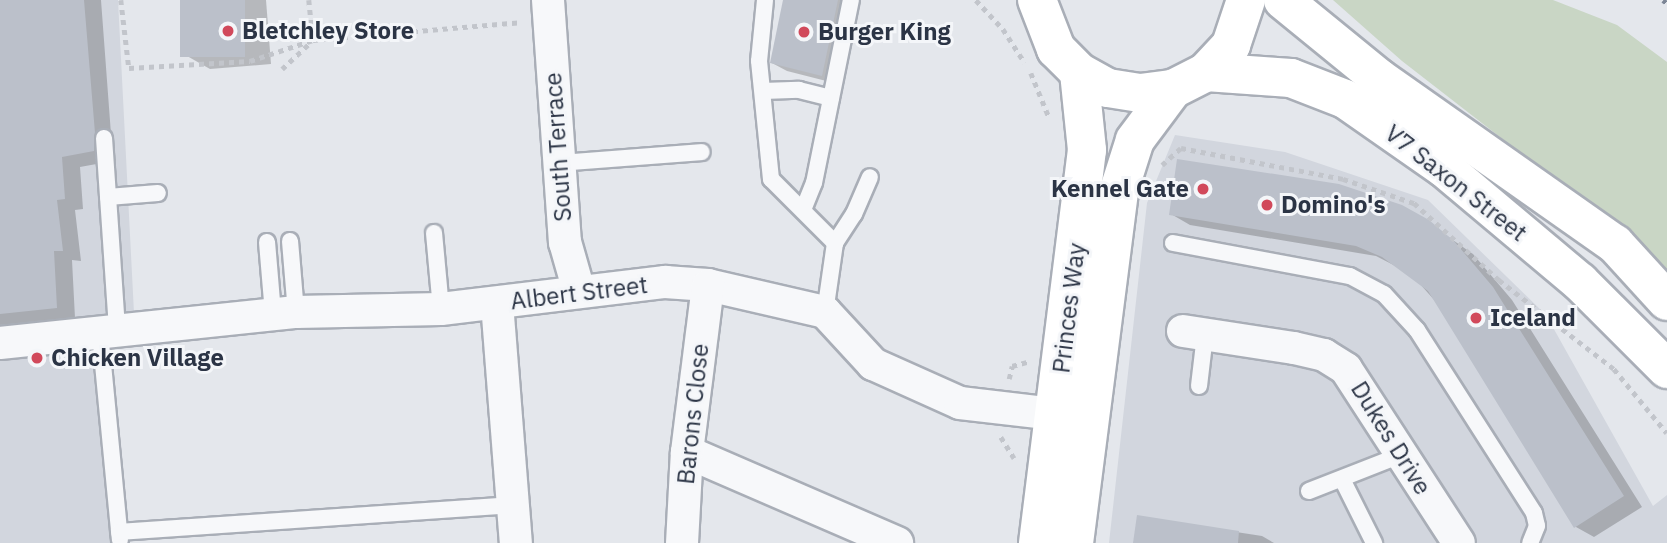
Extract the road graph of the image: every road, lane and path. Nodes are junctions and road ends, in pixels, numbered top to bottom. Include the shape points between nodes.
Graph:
1 (121, 0) edge
2 (309, 0) edge
3 (548, 0) edge
4 (765, 0) edge
5 (851, 0) edge
6 (976, 0) edge
7 (1246, 0) edge
8 (1283, 0) edge
9 (1032, 6) edge
10 (522, 22) dead end
11 (313, 40) junction
12 (282, 69) dead end
13 (1079, 72) junction
14 (1206, 72) junction
15 (1172, 89) junction
16 (763, 91) junction
17 (831, 99) junction
18 (1052, 125) dead end
19 (104, 138) dead end
20 (702, 152) dead end
21 (559, 163) junction
22 (1161, 167) dead end
23 (870, 177) dead end
24 (158, 194) dead end
25 (108, 197) junction
26 (803, 210) junction
27 (434, 233) dead end
28 (290, 241) dead end
29 (267, 242) dead end
30 (835, 243) junction
31 (1173, 243) dead end
32 (708, 285) junction
33 (579, 291) junction
34 (1667, 300) edge
35 (497, 303) junction
36 (441, 309) junction
37 (825, 312) junction
38 (284, 313) junction
39 (109, 332) junction
40 (1194, 333) joint
41 (0, 343) edge
42 (1097, 362) junction
43 (1667, 369) edge
44 (1199, 386) dead end
45 (1055, 414) junction
46 (1667, 433) edge
47 (1001, 439) dead end
48 (687, 452) junction
49 (1401, 455) junction
50 (1013, 464) dead end
51 (1342, 479) junction
52 (1309, 492) dead end
53 (513, 505) junction
54 (120, 538) edge
55 (516, 543) edge
56 (682, 543) edge
57 (897, 543) edge
58 (1038, 543) edge
59 (1074, 543) edge
60 (1374, 543) edge
61 (1459, 543) edge
62 (1530, 543) edge

1 - 11 path via 129,68 250,61
2 - 11 path
3 - 21 street, South Terrace
4 - 16 lane via 760,61
5 - 17 lane
6 - 18 path via 1003,29 1035,79
7 - 14 main road via 1231,45
8 - 34 main road, V7 Saxon Street via 1380,79 1615,244
9 - 13 main road via 1056,48
10 - 11 path
11 - 12 path
13 - 15 main road via 1108,88 1140,93
13 - 45 main road, Princes Way via 1087,150
14 - 15 main road
14 - 43 main road, V7 Saxon Street via 1291,78 1345,99 1444,168 1580,282
15 - 42 main road, Princes Way via 1135,140 1119,190
16 - 17 lane via 799,89
16 - 26 lane via 771,179
17 - 26 lane via 814,183
19 - 25 lane
20 - 21 lane
21 - 33 street, South Terrace via 565,242
22 - 46 path via 1181,149 1343,179 1414,202 1499,280 1614,369
23 - 30 lane
24 - 25 lane
25 - 39 lane
26 - 30 lane
27 - 36 lane
28 - 38 lane
29 - 38 lane
30 - 37 lane
31 - 62 lane via 1350,276 1384,294 1417,330 1534,513 1537,526
32 - 33 street, Albert Street via 665,282
32 - 37 street, Albert Street
32 - 48 street, Barons Close
33 - 35 street, Albert Street
35 - 36 street, Albert Street
35 - 53 street
36 - 38 street, Albert Street
37 - 45 street via 873,364 960,403
38 - 39 street, Albert Street
39 - 41 street, Albert Street
39 - 54 lane
40 - 44 lane
40 - 49 street, Dukes Drive via 1314,353 1346,369 1361,385
42 - 45 street via 1079,398
42 - 59 main road, Princes Way
45 - 58 main road, Princes Way
47 - 50 path via 1014,452
48 - 56 street, Barons Close
48 - 57 street
49 - 51 lane
49 - 61 street, Dukes Drive
51 - 52 lane
51 - 60 lane
53 - 54 lane
53 - 55 street

